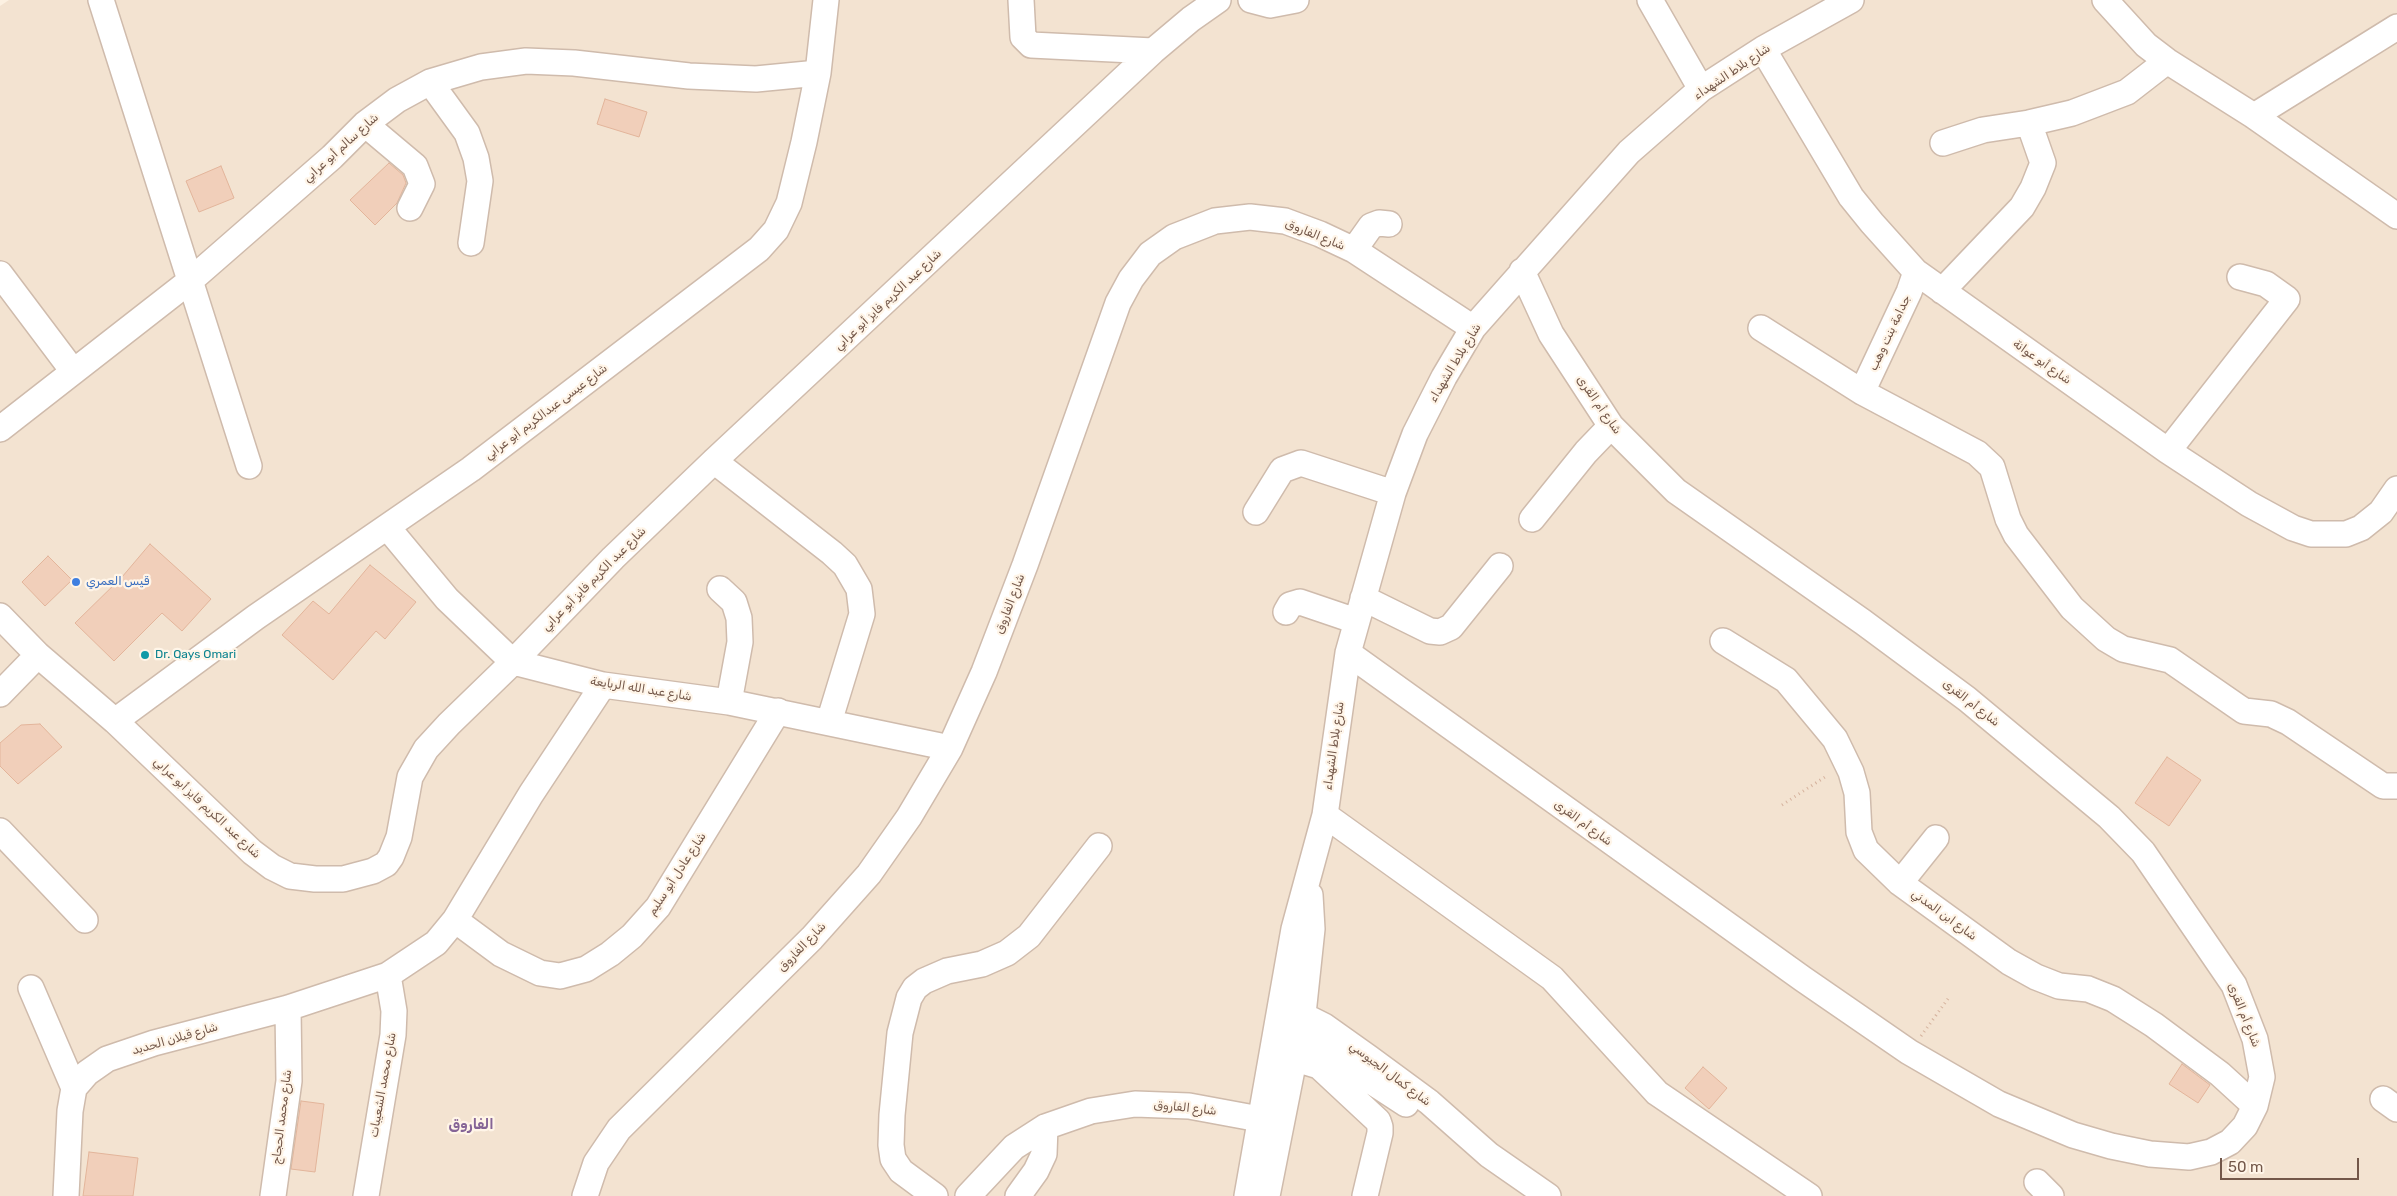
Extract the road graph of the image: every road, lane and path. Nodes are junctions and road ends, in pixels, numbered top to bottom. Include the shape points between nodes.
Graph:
1 (101, 0) edge
2 (826, 0) edge
3 (1021, 0) edge
4 (1218, 0) edge
5 (1251, 0) edge
6 (1296, 0) edge
7 (1650, 0) edge
8 (1851, 0) edge
9 (2105, 0) edge
10 (2397, 27) edge
11 (1763, 49) junction
12 (1153, 51) junction
13 (2167, 61) junction
14 (818, 73) junction
15 (430, 82) junction
16 (1702, 90) junction
17 (2254, 116) junction
18 (2029, 123) junction
19 (365, 124) junction
20 (1943, 143) dead end
21 (410, 208) dead end
22 (2397, 216) edge
23 (1389, 224) dead end
24 (471, 243) dead end
25 (1354, 250) junction
26 (1522, 271) junction
27 (1916, 272) junction
28 (0, 274) edge
29 (2240, 278) dead end
30 (191, 280) junction
31 (1942, 291) junction
32 (1474, 328) junction
33 (1762, 328) dead end
34 (73, 371) junction
35 (1862, 392) junction
36 (1610, 426) junction
37 (0, 429) edge
38 (2168, 452) junction
39 (714, 461) junction
40 (249, 466) dead end
41 (2397, 488) edge
42 (1393, 493) junction
43 (1256, 512) dead end
44 (2389, 518) edge
45 (1532, 519) dead end
46 (388, 528) junction
47 (1500, 566) dead end
48 (720, 590) dead end
49 (1359, 609) junction
50 (1286, 612) dead end
51 (0, 616) edge
52 (1722, 641) dead end
53 (1348, 653) junction
54 (38, 655) junction
55 (513, 662) junction
56 (603, 685) junction
57 (0, 694) edge
58 (729, 702) junction
59 (778, 711) junction
60 (115, 721) junction
61 (829, 722) junction
62 (950, 748) junction
63 (1851, 772) junction
64 (2397, 786) edge
65 (1782, 804) dead end
66 (1325, 815) junction
67 (0, 831) edge
68 (1936, 838) dead end
69 (1100, 846) dead end
70 (1900, 882) junction
71 (85, 920) dead end
72 (455, 920) junction
73 (388, 975) junction
74 (31, 988) dead end
75 (1950, 996) dead end
76 (288, 1008) junction
77 (1292, 1009) junction
78 (1290, 1043) junction
79 (1909, 1052) junction
80 (74, 1088) junction
81 (2255, 1106) junction
82 (1270, 1121) junction
83 (1045, 1127) junction
84 (1489, 1155) junction
85 (66, 1196) edge
86 (272, 1196) edge
87 (366, 1196) edge
88 (585, 1196) edge
89 (935, 1196) edge
90 (968, 1196) edge
91 (1018, 1196) edge
92 (1248, 1196) edge
93 (1267, 1196) edge
94 (1365, 1196) edge
95 (1548, 1196) edge
96 (1809, 1196) edge

1 - 30 street
2 - 14 street, شارع عيسى عبدالكريم أبو عرابي
3 - 12 street via 1023,37 1031,45
4 - 12 street, شارع عبد الكريم فايز أبو عرابي
5 - 6 street via 1270,6
7 - 16 street
8 - 11 street, شارع بلاط الشهداء
9 - 13 street via 2146,46
10 - 17 street
11 - 16 street, شارع بلاط الشهداء
11 - 27 street, شارع أبو عوانة via 1851,197
12 - 39 street, شارع عبد الكريم فايز أبو عرابي
13 - 17 street
13 - 18 street via 2127,92 2072,113
14 - 15 street, شارع سالم أبو عرابي via 756,79 526,61 481,67
14 - 46 street, شارع عيسى عبدالكريم أبو عرابي via 789,203 776,230 759,249 471,469
15 - 19 street, شارع سالم أبو عرابي via 397,100
15 - 24 street via 467,133 476,158 480,181
16 - 26 street, شارع بلاط الشهداء via 1629,152
17 - 22 street
18 - 20 street via 1984,130
18 - 31 street via 2043,163 2033,188 2022,207
19 - 21 street via 415,166 422,184
19 - 30 street, شارع سالم أبو عرابي via 332,157
23 - 25 street via 1371,226
25 - 32 street, شارع الفاروق
25 - 62 street, شارع الفاروق via 1320,234 1283,230 1250,217 1215,221 1174,237 1150,254 1131,279 1112,317 1055,483 984,672
26 - 32 street, شارع بلاط الشهداء
26 - 36 street, شارع أم القرى via 1551,334
27 - 31 street, شارع أبو عوانة
27 - 35 street, جدامة بنت وهب
28 - 34 street
29 - 38 street via 2266,284 2287,299
30 - 34 street, شارع سالم أبو عرابي
30 - 40 street
31 - 38 street, شارع أبو عوانة
32 - 42 street, شارع بلاط الشهداء via 1415,434
33 - 35 street
34 - 37 street, شارع سالم أبو عرابي
35 - 64 street via 1977,454 1992,467 2016,535 2072,608 2106,639 2123,648 2170,660 2244,711 2271,714 2288,722 2383,786
36 - 45 street
36 - 81 street, شارع أم القرى via 1676,491 1863,622 1966,699 2109,817 2143,852 2234,985 2260,1056 2262,1078
38 - 44 street, شارع أبو عوانة via 2249,504 2311,534 2346,534
39 - 55 street, شارع عبد الكريم فايز أبو عرابي
39 - 61 street via 832,552 845,565 859,589 862,614
41 - 44 street, شارع أبو عوانة
42 - 43 street via 1301,463 1282,470
42 - 49 street, شارع بلاط الشهداء
46 - 55 street, شارع عبد الله الربايعة via 447,599
46 - 60 street, شارع عيسى عبدالكريم أبو عرابي via 256,617
47 - 49 street via 1451,627 1440,632
48 - 58 street via 734,602 739,618 740,642
49 - 50 street via 1300,602 1290,605
49 - 53 street, شارع بلاط الشهداء
51 - 54 street, شارع عبد الكريم فايز أبو عرابي
52 - 63 street, شارع ابن المدني via 1786,680 1835,739
53 - 66 street, شارع بلاط الشهداء
53 - 79 street, شارع أم القرى via 1629,856
54 - 57 street
54 - 60 street, شارع عبد الكريم فايز أبو عرابي
55 - 56 street, شارع عبد الله الربايعة
55 - 60 street, شارع عبد الكريم فايز أبو عرابي via 426,749 410,777 399,837 386,864 373,871 343,878 315,880 290,876 272,867 252,852
56 - 58 street, شارع عبد الله الربايعة
56 - 72 street via 531,794
58 - 59 street, شارع عبد الله الربايعة
59 - 61 street, شارع عبد الله الربايعة
59 - 72 street, شارع عادل أبو سليم via 658,907 632,936 610,954 586,969 560,976 540,972 500,954
61 - 62 street, شارع عبد الله الربايعة
62 - 88 street, شارع الفاروق via 909,817 869,874 812,938 619,1129 596,1162
63 - 65 path via 1833,772
63 - 70 street, شارع ابن المدني via 1858,792 1859,832 1866,850
66 - 77 street, شارع بلاط الشهداء via 1308,882 1312,930
66 - 96 street via 1552,978 1657,1092
67 - 71 street
68 - 70 street
69 - 89 street via 1028,936 1007,953 924,981 914,988 909,998 900,1034 891,1145 893,1158 901,1171
70 - 81 street, شارع ابن المدني via 2009,962 2060,986 2088,989 2105,996 2154,1025 2220,1074
72 - 73 street via 436,943
73 - 76 street, شارع قبلان الحديد
73 - 87 street, شارع محمد الشعيبات via 394,1011 393,1035
74 - 80 street
75 - 79 path
76 - 80 street, شارع قبلان الحديد via 154,1043 107,1059 87,1073
76 - 86 street, شارع محمد الحجاج via 289,1081
77 - 78 street, شارع بلاط الشهداء
77 - 84 street, شارع كمال الجيوسي via 1370,1058 1422,1097
78 - 82 street, شارع بلاط الشهداء
78 - 84 street, شارع كمال الجيوسي via 1337,1059 1457,1138
78 - 94 street via 1378,1121 1380,1133
79 - 81 street, شارع أم القرى via 1982,1095 2036,1121 2111,1146 2150,1154 2189,1158 2211,1152 2245,1126
80 - 85 street
82 - 83 street, شارع الفاروق via 1189,1106 1134,1104 1091,1111
82 - 92 street, شارع بلاط الشهداء
82 - 93 street, شارع بلاط الشهداء
83 - 90 street, شارع الفاروق via 1014,1147
83 - 91 street via 1044,1154
84 - 95 street, شارع كمال الجيوسي

